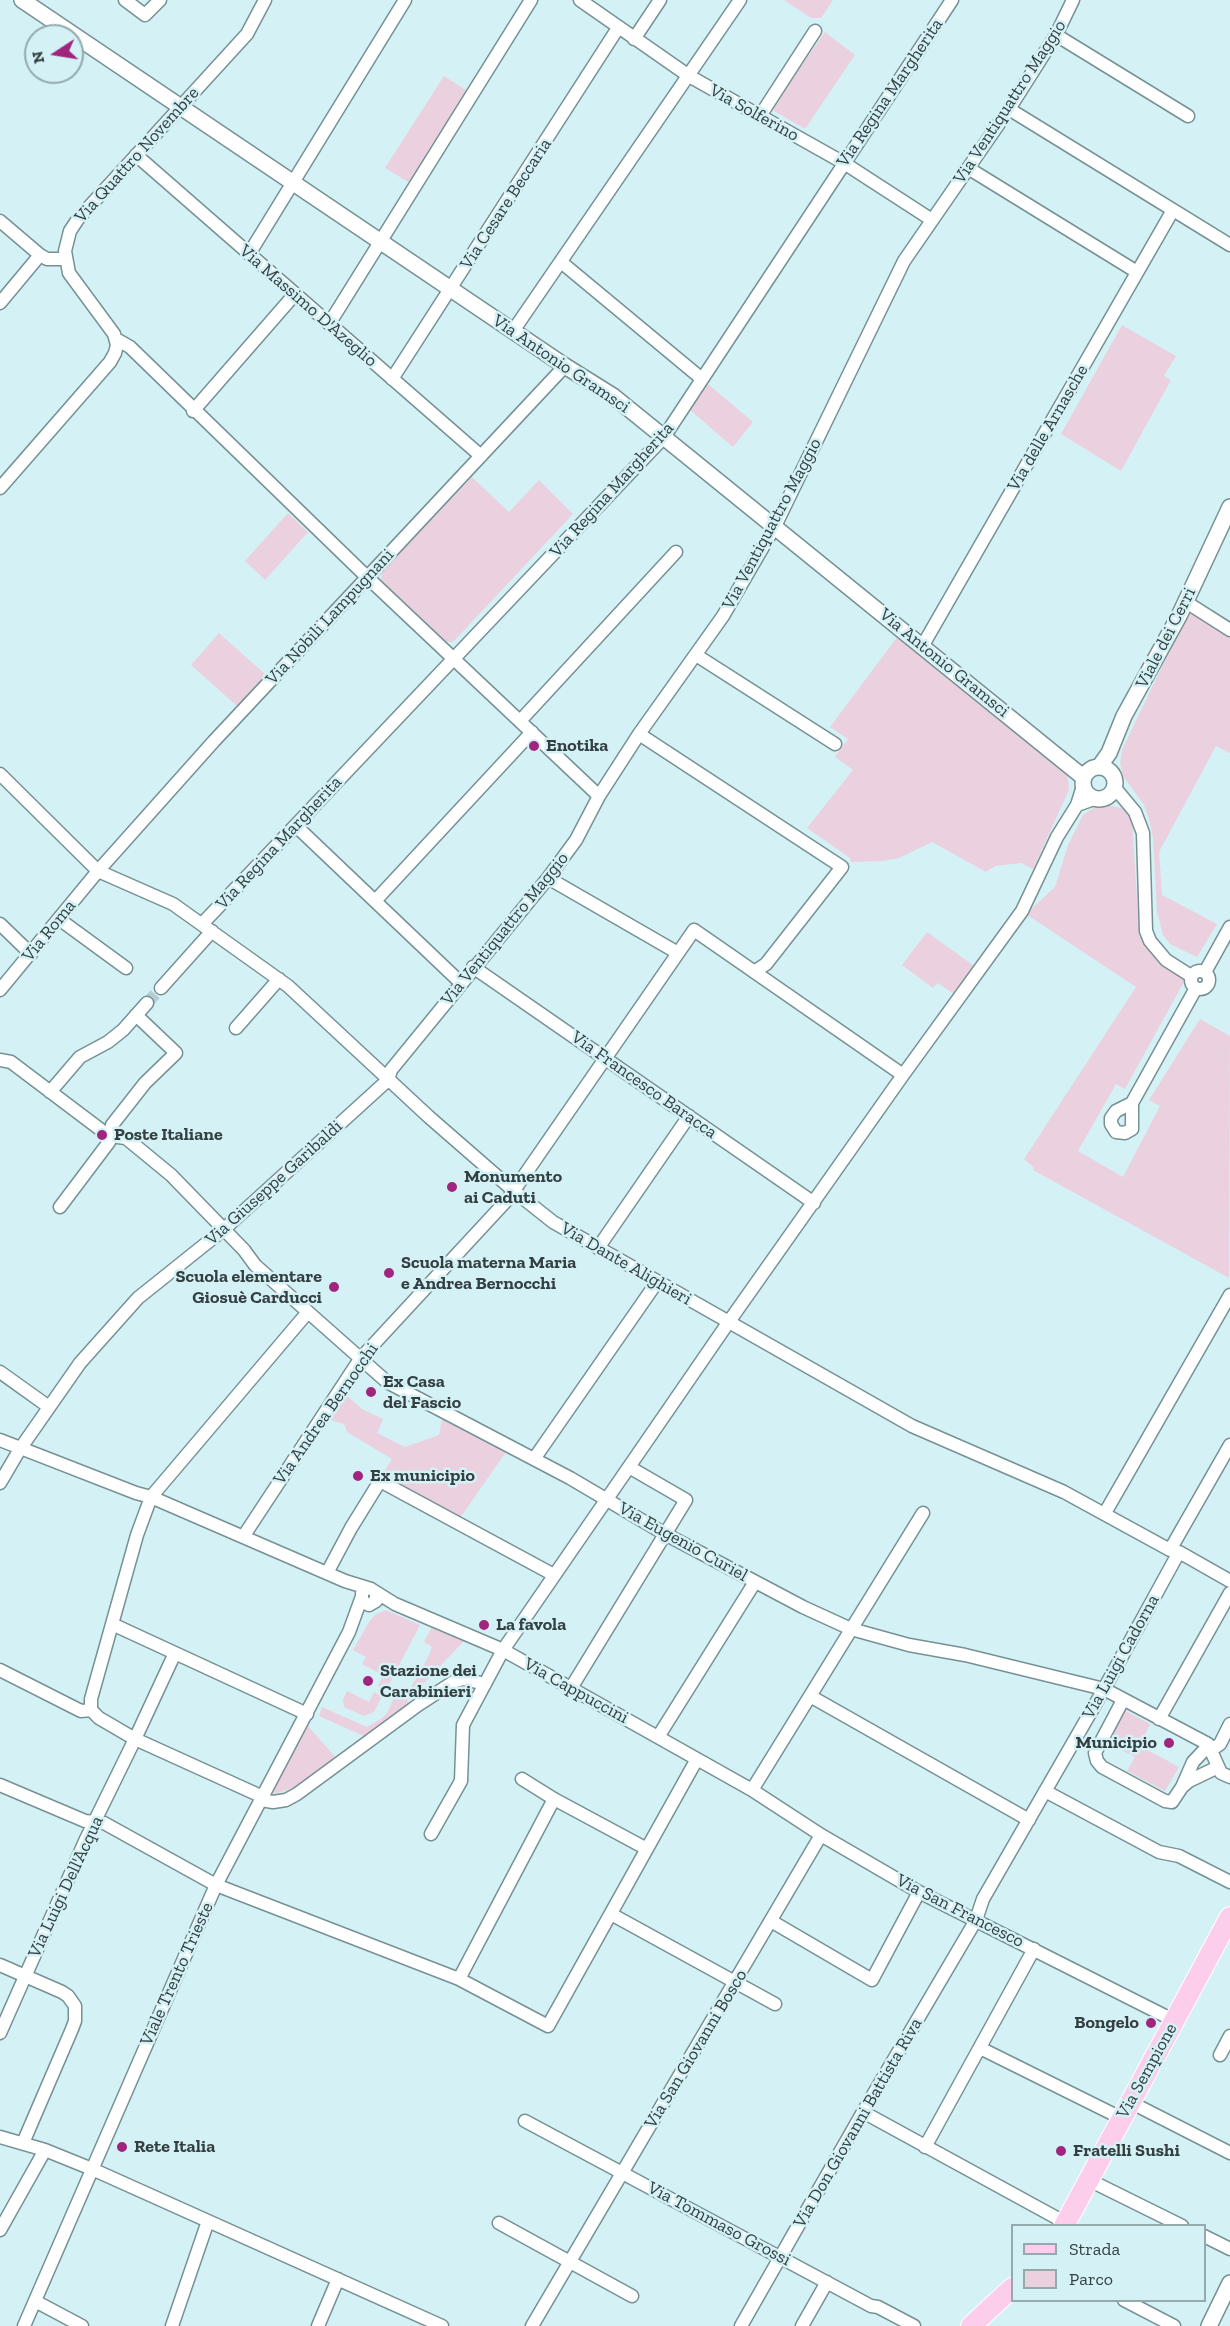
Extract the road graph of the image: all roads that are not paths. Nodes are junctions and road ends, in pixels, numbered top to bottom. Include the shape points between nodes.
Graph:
1 (22, 0) edge
2 (125, 0) edge
3 (160, 0) edge
4 (265, 0) edge
5 (405, 0) edge
6 (531, 0) edge
7 (580, 0) edge
8 (660, 0) edge
9 (740, 0) edge
10 (952, 0) edge
11 (1073, 0) edge
12 (618, 28) junction
13 (815, 31) dead end
14 (1056, 35) junction
15 (634, 39) junction
16 (689, 76) junction
17 (180, 107) junction
18 (1009, 109) junction
19 (760, 116) junction
20 (1188, 116) dead end
21 (136, 155) junction
22 (843, 163) junction
23 (968, 168) junction
24 (292, 183) junction
25 (1173, 210) junction
26 (932, 220) junction
27 (0, 221) edge
28 (380, 241) junction
29 (1230, 245) edge
30 (249, 254) junction
31 (40, 255) junction
32 (65, 259) junction
33 (561, 262) junction
34 (1137, 272) junction
35 (451, 289) junction
36 (295, 294) junction
37 (0, 303) edge
38 (329, 324) junction
39 (513, 331) junction
40 (116, 339) junction
41 (565, 366) junction
42 (392, 379) junction
43 (702, 379) junction
44 (194, 411) junction
45 (664, 437) junction
46 (481, 456) junction
47 (0, 488) edge
48 (1230, 507) edge
49 (776, 526) junction
50 (676, 552) dead end
51 (367, 577) junction
52 (1186, 602) junction
53 (1230, 630) edge
54 (923, 645) junction
55 (696, 655) junction
56 (454, 659) junction
57 (520, 721) junction
58 (532, 732) junction
59 (639, 734) junction
60 (835, 744) dead end
61 (1090, 773) junction
62 (0, 774) edge
63 (1117, 795) junction
64 (599, 796) junction
65 (1094, 798) junction
66 (1077, 805) junction
67 (296, 826) junction
68 (98, 871) junction
69 (548, 878) junction
70 (375, 901) junction
71 (59, 919) junction
72 (0, 924) edge
73 (1230, 927) edge
74 (207, 928) junction
75 (678, 953) junction
76 (31, 954) junction
77 (473, 967) junction
78 (126, 968) dead end
79 (754, 972) junction
80 (279, 979) junction
81 (461, 982) junction
82 (1194, 982) junction
83 (161, 988) tunnel mouth
84 (0, 990) edge
85 (147, 1003) tunnel mouth
86 (136, 1016) junction
87 (236, 1028) dead end
88 (606, 1058) junction
89 (5, 1061) edge
90 (903, 1075) junction
91 (388, 1080) junction
92 (50, 1092) junction
93 (1132, 1102) dead end
94 (689, 1116) junction
95 (109, 1136) junction
96 (514, 1191) junction
97 (814, 1203) junction
98 (60, 1207) dead end
99 (223, 1230) junction
100 (598, 1248) junction
101 (657, 1282) junction
102 (1230, 1295) edge
103 (308, 1312) junction
104 (728, 1323) junction
105 (360, 1359) junction
106 (0, 1372) edge
107 (49, 1407) junction
108 (0, 1440) edge
109 (1230, 1444) edge
110 (20, 1449) junction
111 (534, 1459) junction
112 (629, 1467) junction
113 (0, 1483) edge
114 (151, 1497) junction
115 (606, 1500) junction
116 (923, 1513) dead end
117 (1107, 1515) junction
118 (665, 1534) junction
119 (243, 1537) junction
120 (1175, 1551) junction
121 (327, 1573) junction
122 (554, 1575) junction
123 (1230, 1581) edge
124 (755, 1582) junction
125 (1230, 1593) edge
126 (369, 1598) junction
127 (112, 1624) junction
128 (851, 1629) junction
129 (503, 1650) junction
130 (175, 1653) junction
131 (0, 1670) edge
132 (485, 1684) junction
133 (571, 1689) junction
134 (1104, 1689) junction
135 (810, 1696) junction
136 (1123, 1700) junction
137 (91, 1710) junction
138 (307, 1714) junction
139 (1159, 1719) junction
140 (1230, 1724) edge
141 (658, 1737) junction
142 (135, 1739) junction
143 (1210, 1748) junction
144 (697, 1759) junction
145 (1218, 1767) junction
146 (1230, 1777) edge
147 (522, 1779) dead end
148 (0, 1785) edge
149 (1182, 1787) junction
150 (752, 1790) junction
151 (1045, 1791) junction
152 (262, 1798) junction
153 (554, 1799) junction
154 (1029, 1820) junction
155 (95, 1822) junction
156 (431, 1834) dead end
157 (821, 1835) junction
158 (647, 1849) junction
159 (1230, 1882) edge
160 (216, 1885) junction
161 (920, 1892) junction
162 (610, 1914) junction
163 (976, 1920) junction
164 (771, 1921) junction
165 (1228, 1927) edge
166 (1034, 1949) junction
167 (0, 1965) edge
168 (25, 1976) junction
169 (459, 1979) junction
170 (735, 1983) junction
171 (775, 2004) dead end
172 (1174, 2021) junction
173 (0, 2033) edge
174 (1230, 2036) edge
175 (980, 2048) junction
176 (1220, 2055) dead end
177 (1125, 2110) junction
178 (863, 2112) junction
179 (525, 2121) dead end
180 (0, 2137) edge
181 (23, 2143) junction
182 (925, 2147) junction
183 (45, 2150) junction
184 (1230, 2153) edge
185 (92, 2169) junction
186 (622, 2171) junction
187 (1089, 2181) junction
188 (208, 2221) junction
189 (499, 2223) dead end
190 (1065, 2224) edge
191 (1178, 2224) edge
192 (0, 2230) edge
193 (1206, 2237) edge
194 (1230, 2249) edge
195 (780, 2257) junction
196 (568, 2262) junction
197 (338, 2279) junction
198 (827, 2282) junction
199 (1230, 2283) edge
200 (1011, 2289) edge
201 (632, 2295) dead end
202 (35, 2301) junction
203 (1126, 2302) edge
204 (24, 2326) edge
205 (82, 2326) edge
206 (172, 2326) edge
207 (318, 2326) edge
208 (442, 2326) edge
209 (532, 2326) edge
210 (741, 2326) edge
211 (802, 2326) edge
212 (914, 2326) edge
213 (971, 2326) edge
214 (1174, 2326) edge
215 (1209, 2326) edge

1 - 17 street, Via Antonio Gramsci
2 - 3 street via 145,15
4 - 17 street, Via Quattro Novembre via 247,34
5 - 24 street
6 - 28 street
7 - 12 street, Via Solferino
8 - 15 street
9 - 16 street
10 - 22 street, Via Regina Margherita
11 - 14 street, Via Ventiquattro Maggio
12 - 15 street, Via Solferino
12 - 35 street, Via Cesare Beccaria
13 - 19 street
14 - 18 street, Via Ventiquattro Maggio
14 - 20 street
15 - 16 street, Via Solferino
16 - 19 street, Via Solferino
16 - 33 street
17 - 21 street, Via Quattro Novembre
17 - 24 street, Via Antonio Gramsci
18 - 23 street, Via Ventiquattro Maggio
18 - 25 street
19 - 22 street, Via Solferino
21 - 30 street, Via Massimo D'Azeglio
21 - 32 street, Via Quattro Novembre via 74,224 67,237
22 - 26 street, Via Solferino
22 - 43 street, Via Regina Margherita
23 - 26 street, Via Ventiquattro Maggio
23 - 34 street
24 - 28 street, Via Antonio Gramsci
24 - 30 street
25 - 29 street
25 - 34 street, Via delle Arnasche
26 - 49 street, Via Ventiquattro Maggio via 904,261
27 - 31 street
28 - 35 street, Via Antonio Gramsci
28 - 38 street
30 - 36 street, Via Massimo D'Azeglio
31 - 32 street
31 - 37 street
32 - 40 street via 72,279
33 - 39 street
33 - 43 street
34 - 54 street, Via delle Arnasche
35 - 39 street, Via Antonio Gramsci
35 - 42 street, Via Cesare Beccaria
36 - 38 street, Via Massimo D'Azeglio
36 - 44 street
38 - 42 street, Via Massimo D'Azeglio
39 - 41 street, Via Antonio Gramsci
40 - 44 street via 130,347
40 - 47 street via 110,362
41 - 45 street, Via Antonio Gramsci via 613,396
41 - 46 street, Via Nobili Lampugnani
42 - 46 street, Via Massimo D'Azeglio
43 - 45 street, Via Regina Margherita
44 - 51 street
45 - 49 street, Via Antonio Gramsci
45 - 56 street, Via Regina Margherita
46 - 51 street, Via Nobili Lampugnani
48 - 52 street, Viale dei Cerri
49 - 54 street, Via Antonio Gramsci
49 - 55 street, Via Ventiquattro Maggio
50 - 57 street
51 - 56 street
51 - 68 street, Via Nobili Lampugnani
52 - 53 street
52 - 61 street, Viale dei Cerri via 1109,753
54 - 61 street, Via Antonio Gramsci
55 - 59 street, Via Ventiquattro Maggio
55 - 60 street
56 - 57 street
56 - 67 street, Via Regina Margherita
57 - 58 street
58 - 64 street
58 - 70 street
59 - 64 street, Via Ventiquattro Maggio
59 - 79 street via 842,867 766,964
61 - 63 street via 1116,780
61 - 65 street, Via Antonio Gramsci via 1086,794
61 - 66 street
62 - 68 street
63 - 65 street
63 - 82 street via 1136,812 1143,833 1146,931 1150,941
64 - 69 street, Via Ventiquattro Maggio via 576,840
65 - 66 street
66 - 90 street via 1057,837 1022,911
67 - 70 street
67 - 74 street, Via Regina Margherita
68 - 71 street, Via Roma
68 - 74 street, Via Dante Alighieri via 172,904
69 - 75 street
69 - 77 street, Via Ventiquattro Maggio
70 - 81 street
71 - 76 street, Via Roma
71 - 78 street
72 - 76 street
73 - 82 street via 1205,972 1208,985 1203,988
74 - 80 street, Via Dante Alighieri
74 - 83 street, Via Regina Margherita
75 - 79 street, Via Andrea Bernocchi via 694,930
75 - 88 street, Via Andrea Bernocchi
76 - 84 street, Via Roma
77 - 81 street, Via Ventiquattro Maggio
77 - 88 street, Via Francesco Baracca
79 - 90 street
80 - 87 street
80 - 91 street, Via Dante Alighieri
81 - 91 street, Via Ventiquattro Maggio via 391,1070
82 - 93 street
85 - 86 street
86 - 92 street via 108,1042 80,1057
86 - 95 street via 176,1053 145,1083 112,1125
88 - 94 street, Via Francesco Baracca
88 - 96 street, Via Andrea Bernocchi
89 - 92 street, Via Eugenio Curiel
90 - 97 street
91 - 96 street, Via Dante Alighieri
91 - 99 street, Via Giuseppe Garibaldi
92 - 95 street, Via Eugenio Curiel
94 - 97 street, Via Francesco Baracca
94 - 100 street
95 - 98 street via 109,1142
95 - 99 street, Via Eugenio Curiel via 126,1138 171,1175
96 - 100 street, Via Dante Alighieri via 553,1222
96 - 105 street, Via Andrea Bernocchi
97 - 104 street
99 - 103 street, Via Eugenio Curiel
99 - 107 street, Via Giuseppe Garibaldi via 138,1298 80,1363
100 - 101 street, Via Dante Alighieri
101 - 104 street, Via Dante Alighieri
101 - 111 street
102 - 117 street
103 - 105 street, Via Eugenio Curiel
103 - 114 street
104 - 112 street
104 - 117 street, Via Dante Alighieri via 912,1426 1064,1492
105 - 111 street, Via Eugenio Curiel via 387,1382
105 - 119 street, Via Andrea Bernocchi
106 - 107 street
107 - 110 street, Via Giuseppe Garibaldi
108 - 110 street, Via Cappuccini
109 - 120 street, Via Luigi Cadorna
110 - 113 street, Via Giuseppe Garibaldi
110 - 114 street, Via Cappuccini
111 - 115 street, Via Eugenio Curiel
112 - 115 street
112 - 118 street via 686,1500
114 - 119 street, Via Cappuccini
114 - 127 street
115 - 118 street, Via Eugenio Curiel
115 - 122 street
116 - 128 street
117 - 120 street, Via Dante Alighieri
118 - 124 street, Via Eugenio Curiel
118 - 133 street
119 - 121 street, Via Cappuccini
120 - 123 street, Via Dante Alighieri
120 - 134 street, Via Luigi Cadorna
121 - 122 street via 380,1481
121 - 126 street, Via Cappuccini
122 - 129 street
124 - 128 street, Via Eugenio Curiel
124 - 141 street
125 - 139 street
126 - 129 street, Via Cappuccini via 395,1604
126 - 138 street, Viale Trento Trieste
127 - 130 street
127 - 137 street
128 - 134 street, Via Eugenio Curiel
128 - 135 street
129 - 132 street
129 - 133 street, Via Cappuccini
130 - 138 street
130 - 142 street, Via Luigi Dell'Acqua
131 - 137 street via 81,1711
132 - 152 street via 455,1681 297,1794 273,1802
132 - 156 street via 463,1725 461,1780
133 - 141 street, Via Cappuccini
134 - 136 street, Via Eugenio Curiel
134 - 151 street, Via Luigi Cadorna
135 - 150 street
135 - 154 street
136 - 139 street, Via Eugenio Curiel
136 - 149 street via 1095,1753 1099,1765 1169,1802
137 - 142 street via 99,1719
138 - 152 street, Viale Trento Trieste
139 - 143 street, Via Eugenio Curiel
140 - 143 street via 1220,1744
141 - 144 street, Via Cappuccini
142 - 152 street
142 - 155 street, Via Luigi Dell'Acqua
143 - 145 street
143 - 149 street via 1193,1762
144 - 150 street, Via Cappuccini
144 - 158 street
145 - 146 street
145 - 149 street
147 - 153 street
148 - 155 street
150 - 157 street, Via San Francesco
151 - 154 street, Via Luigi Cadorna
151 - 159 street via 1159,1852 1179,1856
152 - 160 street, Viale Trento Trieste
153 - 158 street
153 - 169 street
154 - 163 street, Via Luigi Cadorna via 983,1899
155 - 160 street via 104,1823
155 - 168 street, Via Luigi Dell'Acqua
157 - 161 street, Via San Francesco
157 - 164 street, Via San Giovanni Bosco
158 - 162 street
160 - 169 street
160 - 185 street, Viale Trento Trieste
161 - 163 street, Via San Francesco
161 - 164 street via 872,1980
162 - 169 street via 548,2026
162 - 170 street
163 - 166 street, Via San Francesco
163 - 178 street, Via Don Giovanni Battista Riva
164 - 170 street, Via San Giovanni Bosco
165 - 172 main road, Via Sempione
166 - 172 street, Via San Francesco
166 - 175 street
167 - 168 street
168 - 173 street
168 - 181 street, Via Luigi Dell'Acqua via 68,1996 76,2013
170 - 171 street
170 - 186 street, Via San Giovanni Bosco
172 - 177 main road, Via Sempione
174 - 176 street
175 - 177 street
175 - 182 street
177 - 184 street
177 - 187 main road, Via Sempione
178 - 182 street
178 - 195 street, Via Don Giovanni Battista Riva
179 - 186 street, Via Tommaso Grossi
180 - 181 street
181 - 183 street
182 - 190 street
183 - 185 street
183 - 192 street
185 - 188 street
185 - 202 street, Viale Trento Trieste
186 - 195 street, Via Tommaso Grossi
186 - 196 street, Via San Giovanni Bosco
187 - 190 main road, Via Sempione
187 - 191 street
188 - 197 street
188 - 206 street
189 - 196 street
193 - 194 street
195 - 198 street, Via Tommaso Grossi
195 - 210 street, Via Don Giovanni Battista Riva
196 - 201 street
196 - 209 street, Via San Giovanni Bosco
197 - 207 street
197 - 208 street
198 - 211 street
198 - 212 street, Via Tommaso Grossi
199 - 215 street
200 - 213 main road
202 - 204 street, Viale Trento Trieste
202 - 205 street
203 - 214 street

